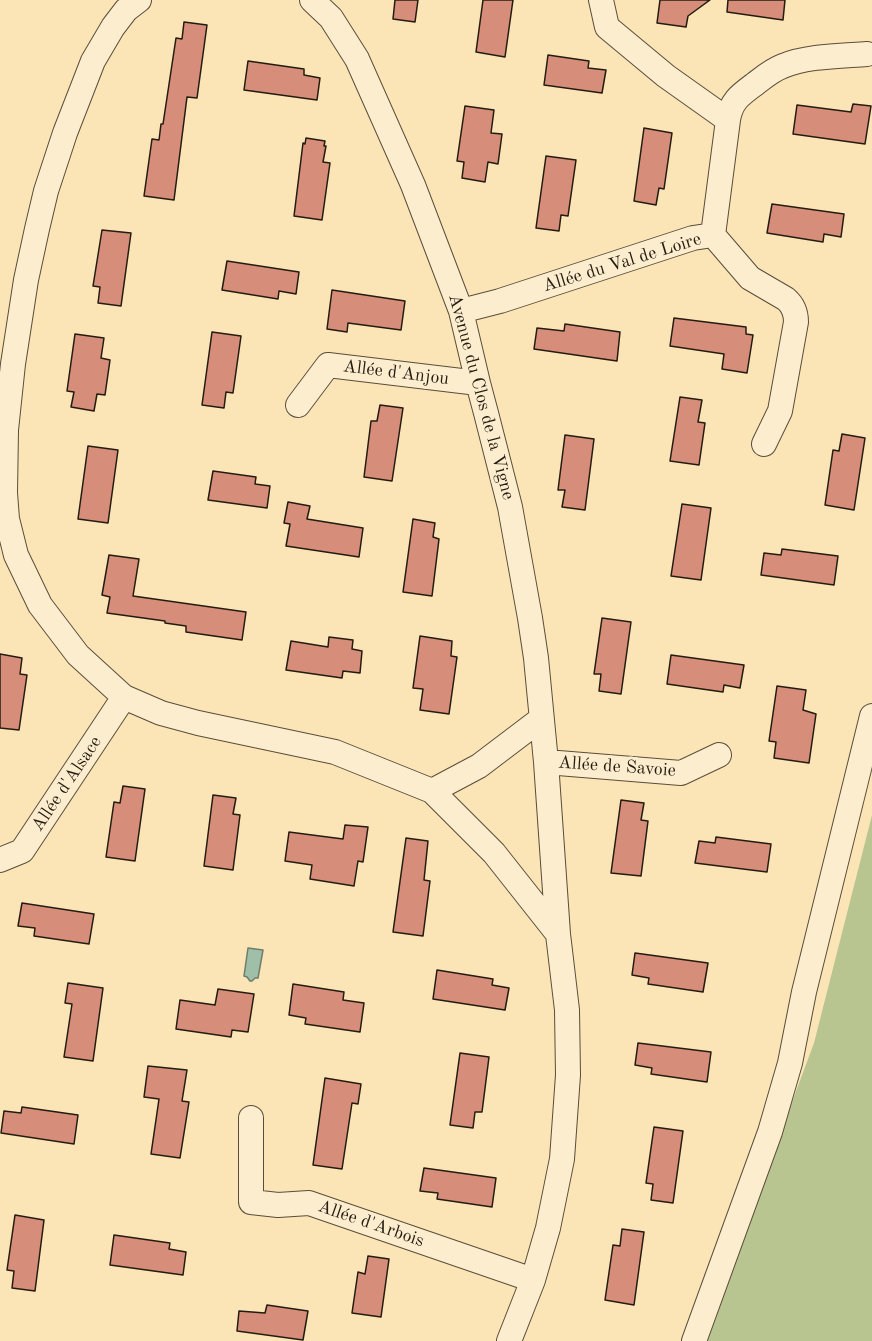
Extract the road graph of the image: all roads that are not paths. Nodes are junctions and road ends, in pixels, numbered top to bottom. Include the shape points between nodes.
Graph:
1 (139, 0) edge
2 (312, 0) edge
3 (600, 0) edge
4 (867, 54) dead end
5 (728, 120) junction
6 (713, 235) junction
7 (461, 311) junction
8 (478, 383) junction
9 (298, 405) dead end
10 (764, 444) dead end
11 (124, 697) junction
12 (872, 716) edge
13 (541, 719) junction
14 (719, 755) dead end
15 (546, 762) junction
16 (432, 791) junction
17 (0, 860) edge
18 (558, 934) junction
19 (251, 1118) dead end
20 (533, 1280) junction
21 (509, 1341) edge
22 (694, 1341) edge

1 - 11 street via 113,27 93,61 46,191 26,280 6,430 7,519 16,555 40,606 78,655
2 - 7 street, Avenue du Clos de la Vigne via 331,18 357,59 412,184
3 - 5 street via 608,27 666,76
4 - 5 street via 781,66 738,96
5 - 6 street
6 - 7 street, Allée du Val de Loire
6 - 10 street, Allée du Val de Loire via 750,278 786,299 795,313 780,411
7 - 8 street, Avenue du Clos de la Vigne
8 - 9 street, Allée d'Anjou via 328,365
8 - 13 street, Avenue du Clos de la Vigne via 517,542 535,648
11 - 16 street via 161,713 335,752
11 - 17 street, Allée d'Alsace via 22,851
12 - 22 street via 790,1063 770,1132
13 - 15 street, Avenue du Clos de la Vigne
13 - 16 street via 485,762
14 - 15 street, Allée de Savoie via 681,773
15 - 18 street, Avenue du Clos de la Vigne
16 - 18 street via 494,853
18 - 20 street, Avenue du Clos de la Vigne via 568,1031 567,1105 562,1159
19 - 20 street, Allée d'Arbois via 251,1202 309,1203
20 - 21 street, Avenue du Clos de la Vigne

